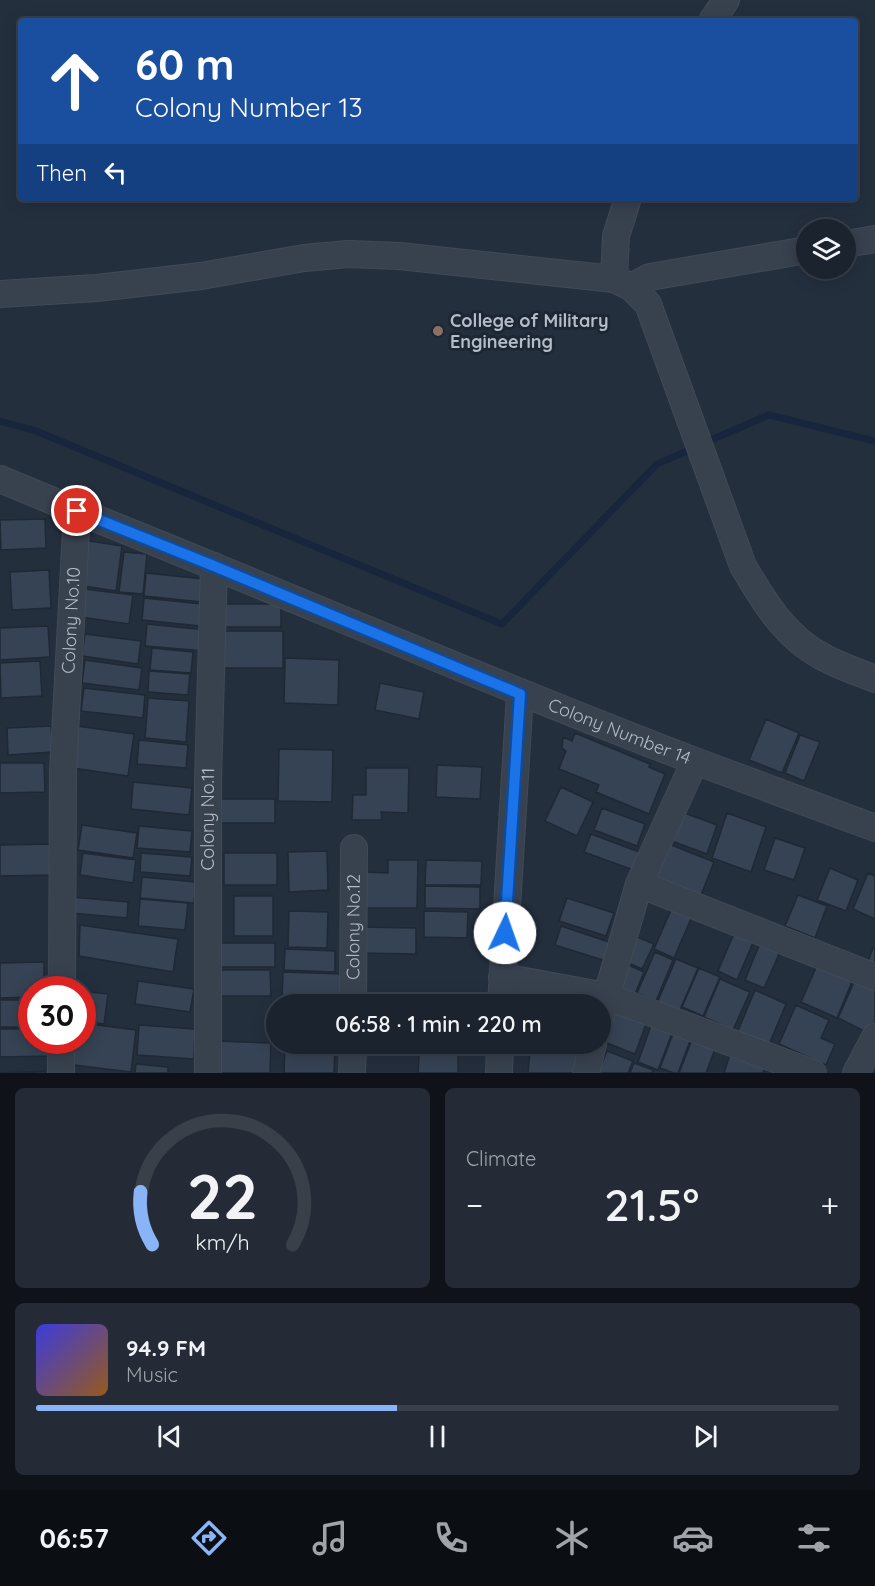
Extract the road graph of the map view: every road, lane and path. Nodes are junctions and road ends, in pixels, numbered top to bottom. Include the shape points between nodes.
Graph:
1 (726, 0) edge
2 (714, 18) edge
3 (627, 201) edge
4 (875, 239) edge
5 (856, 242) edge
6 (796, 252) edge
7 (623, 283) junction
8 (0, 294) edge
9 (0, 479) edge
10 (77, 511) junction
11 (214, 566) junction
12 (875, 679) edge
13 (520, 694) junction
14 (695, 761) junction
15 (875, 828) edge
16 (354, 848) dead end
17 (639, 884) junction
18 (62, 976) edge
19 (502, 977) junction
20 (875, 977) edge
21 (353, 994) edge
22 (501, 994) edge
23 (557, 994) edge
24 (607, 994) edge
25 (611, 1010) edge
26 (875, 1037) edge
27 (61, 1054) edge
28 (352, 1054) edge
29 (500, 1054) edge
30 (591, 1054) edge
31 (61, 1073) edge
32 (207, 1073) edge
33 (352, 1073) edge
34 (499, 1073) edge
35 (586, 1073) edge
36 (813, 1073) edge
37 (856, 1073) edge

1 - 2 street
3 - 7 street via 616,236
4 - 5 street
6 - 7 street
7 - 8 street via 399,256 348,254 97,288
7 - 12 street via 648,304 743,566 766,605 797,639 823,657
9 - 10 street
10 - 11 street
10 - 18 street, Colony No.10 via 63,771
11 - 13 street
11 - 32 street, Colony No.11 via 208,781
13 - 14 street, Colony Number 14
13 - 19 street
14 - 15 street
14 - 17 street, Colony Number 14
16 - 21 street, Colony No.12
17 - 20 street
17 - 24 street, Colony Number 14
19 - 22 street
19 - 23 street
25 - 36 street
26 - 37 street
27 - 31 street
28 - 33 street
29 - 34 street
30 - 35 street

